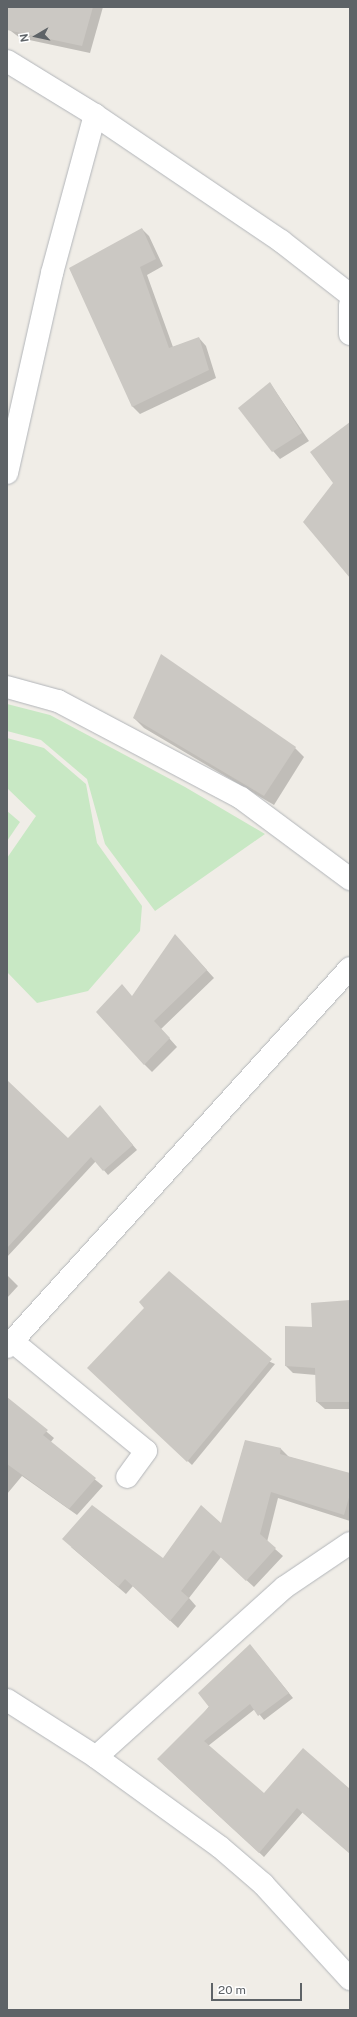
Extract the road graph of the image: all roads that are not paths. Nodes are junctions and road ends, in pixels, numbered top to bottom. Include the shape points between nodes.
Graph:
1 (7, 61) edge
2 (95, 115) junction
3 (350, 295) edge
4 (350, 305) edge
5 (350, 334) edge
6 (7, 473) edge
7 (7, 687) edge
8 (350, 879) edge
9 (350, 968) edge
10 (10, 1344) edge
11 (127, 1478) dead end
12 (350, 1542) edge
13 (7, 1700) edge
14 (96, 1757) junction
15 (350, 1979) edge

1 - 2 street
2 - 3 street via 281,241
2 - 6 street via 52,273
4 - 5 street
7 - 8 street via 58,701 240,798
9 - 10 street
10 - 11 street via 146,1451
12 - 14 street via 285,1587
13 - 14 street
14 - 15 street via 220,1847 263,1884

